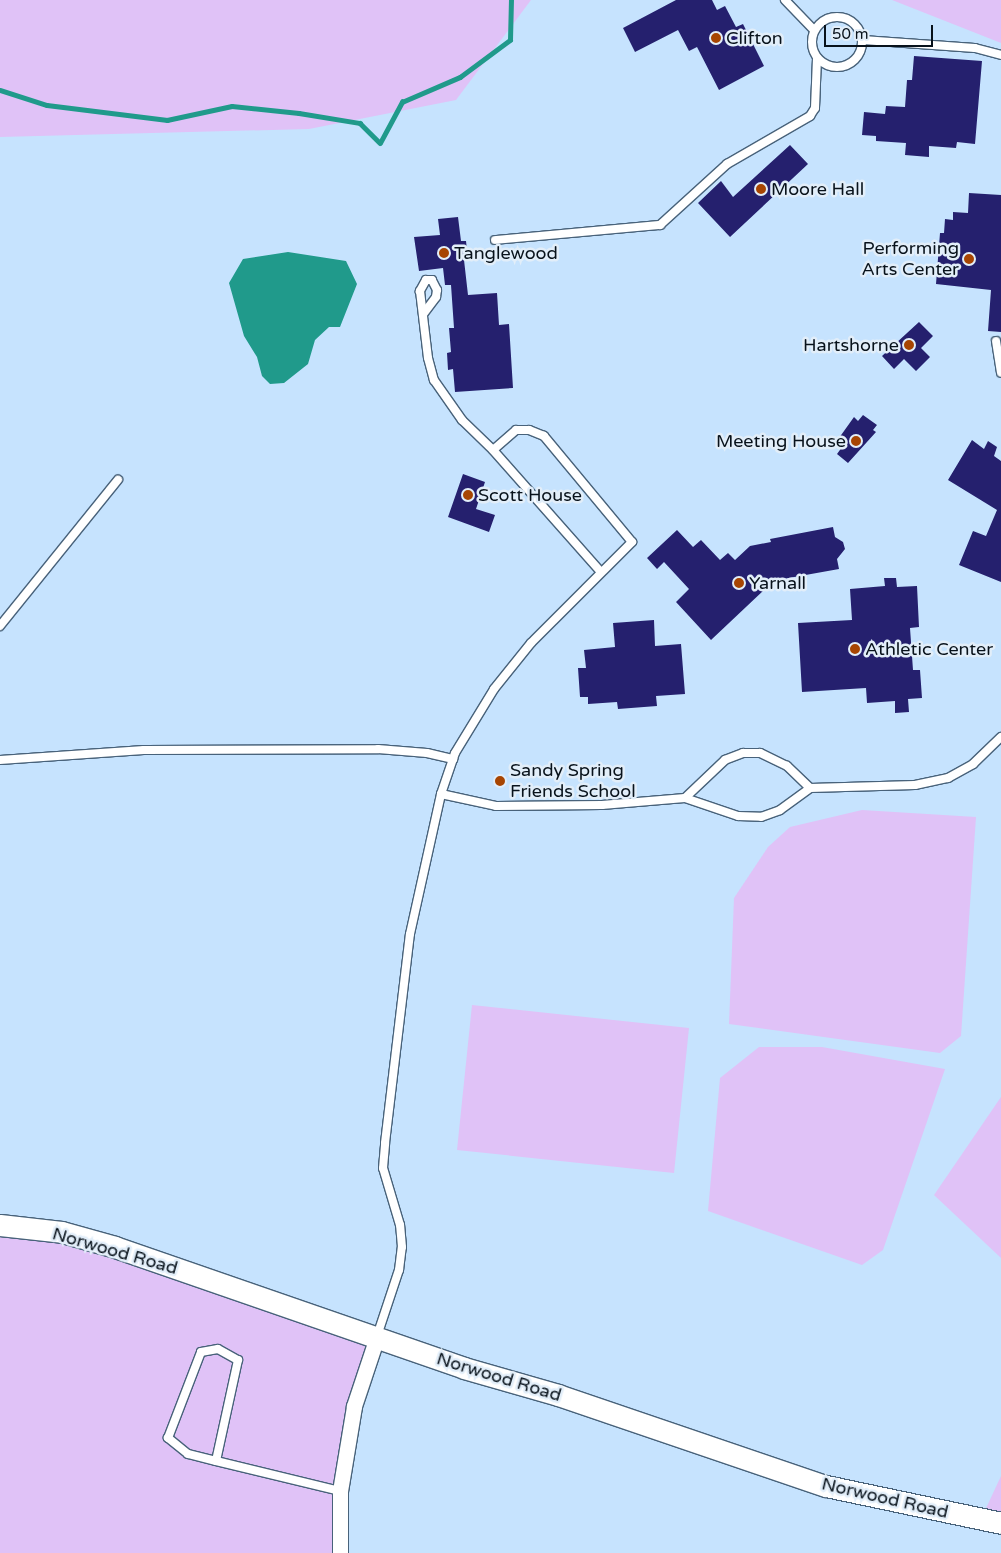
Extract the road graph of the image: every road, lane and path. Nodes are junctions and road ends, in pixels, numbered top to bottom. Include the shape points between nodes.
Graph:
1 (785, 0) edge
2 (814, 30) junction
3 (863, 40) junction
4 (1001, 55) edge
5 (817, 58) junction
6 (494, 240) dead end
7 (424, 312) dead end
8 (996, 341) dead end
9 (1001, 373) edge
10 (492, 450) junction
11 (118, 480) dead end
12 (600, 571) junction
13 (0, 626) edge
14 (1001, 737) edge
15 (453, 759) junction
16 (0, 760) edge
17 (810, 788) junction
18 (441, 794) junction
19 (685, 798) junction
20 (0, 1226) edge
21 (377, 1337) junction
22 (216, 1461) junction
23 (340, 1491) junction
24 (1001, 1523) edge
25 (340, 1553) edge

1 - 2 lane
2 - 3 lane via 825,19 841,16 856,24
2 - 5 lane via 812,45
3 - 4 lane via 975,48
3 - 5 lane via 858,57 846,66 827,66
5 - 6 lane via 815,108 810,116 727,164 660,225
7 - 10 lane via 428,358 434,380 462,420
8 - 9 lane
10 - 12 lane
10 - 12 lane via 516,430 529,430 544,436 632,542
11 - 13 lane
12 - 15 lane via 531,643 494,689 468,728
14 - 17 lane via 973,764 948,778 915,785
15 - 16 lane via 427,753 378,749 144,750
15 - 18 lane
17 - 19 lane via 780,810 760,818 738,816
17 - 19 lane via 787,766 760,753 743,753 725,760
18 - 19 lane via 496,806
18 - 21 lane via 410,934 384,1143 383,1168 400,1225 402,1248 399,1270
20 - 21 main road, Norwood Road via 62,1232 115,1247
21 - 23 street via 354,1406
21 - 24 main road, Norwood Road via 826,1486
22 - 22 lane via 238,1360 218,1349 201,1352 168,1438 188,1454
22 - 23 lane
23 - 25 street

